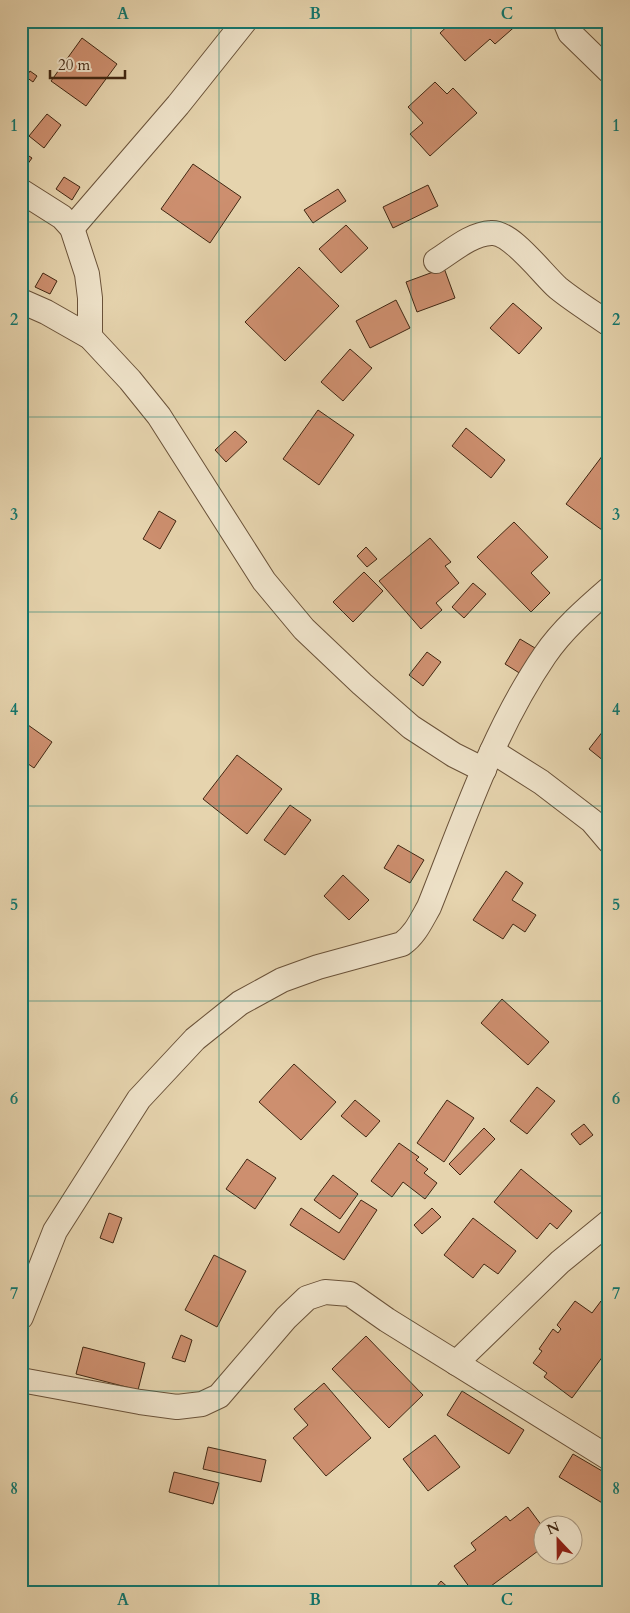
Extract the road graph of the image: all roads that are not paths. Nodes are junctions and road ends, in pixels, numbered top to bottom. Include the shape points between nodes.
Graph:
1 (246, 21) edge
2 (570, 25) edge
3 (609, 71) edge
4 (21, 191) edge
5 (72, 228) junction
6 (436, 261) dead end
7 (21, 300) edge
8 (609, 324) edge
9 (90, 338) junction
10 (609, 589) edge
11 (488, 761) junction
12 (609, 841) edge
13 (609, 1222) edge
14 (21, 1317) edge
15 (456, 1363) junction
16 (21, 1380) edge
17 (609, 1458) edge

1 - 5 street
2 - 3 street
4 - 5 street via 62,217
5 - 9 street via 87,274
6 - 8 street via 470,240 499,234 512,242 558,288
7 - 9 street
9 - 11 street via 159,416 264,581 304,629 410,727 454,755
10 - 11 street via 546,653 514,705
11 - 12 street via 541,782 592,821
11 - 14 street via 429,907 409,940 282,980 240,1003 195,1039 139,1100 55,1231
13 - 15 street via 560,1262
15 - 16 street via 350,1294 325,1292 307,1298 219,1396 202,1404 177,1407
15 - 17 street

